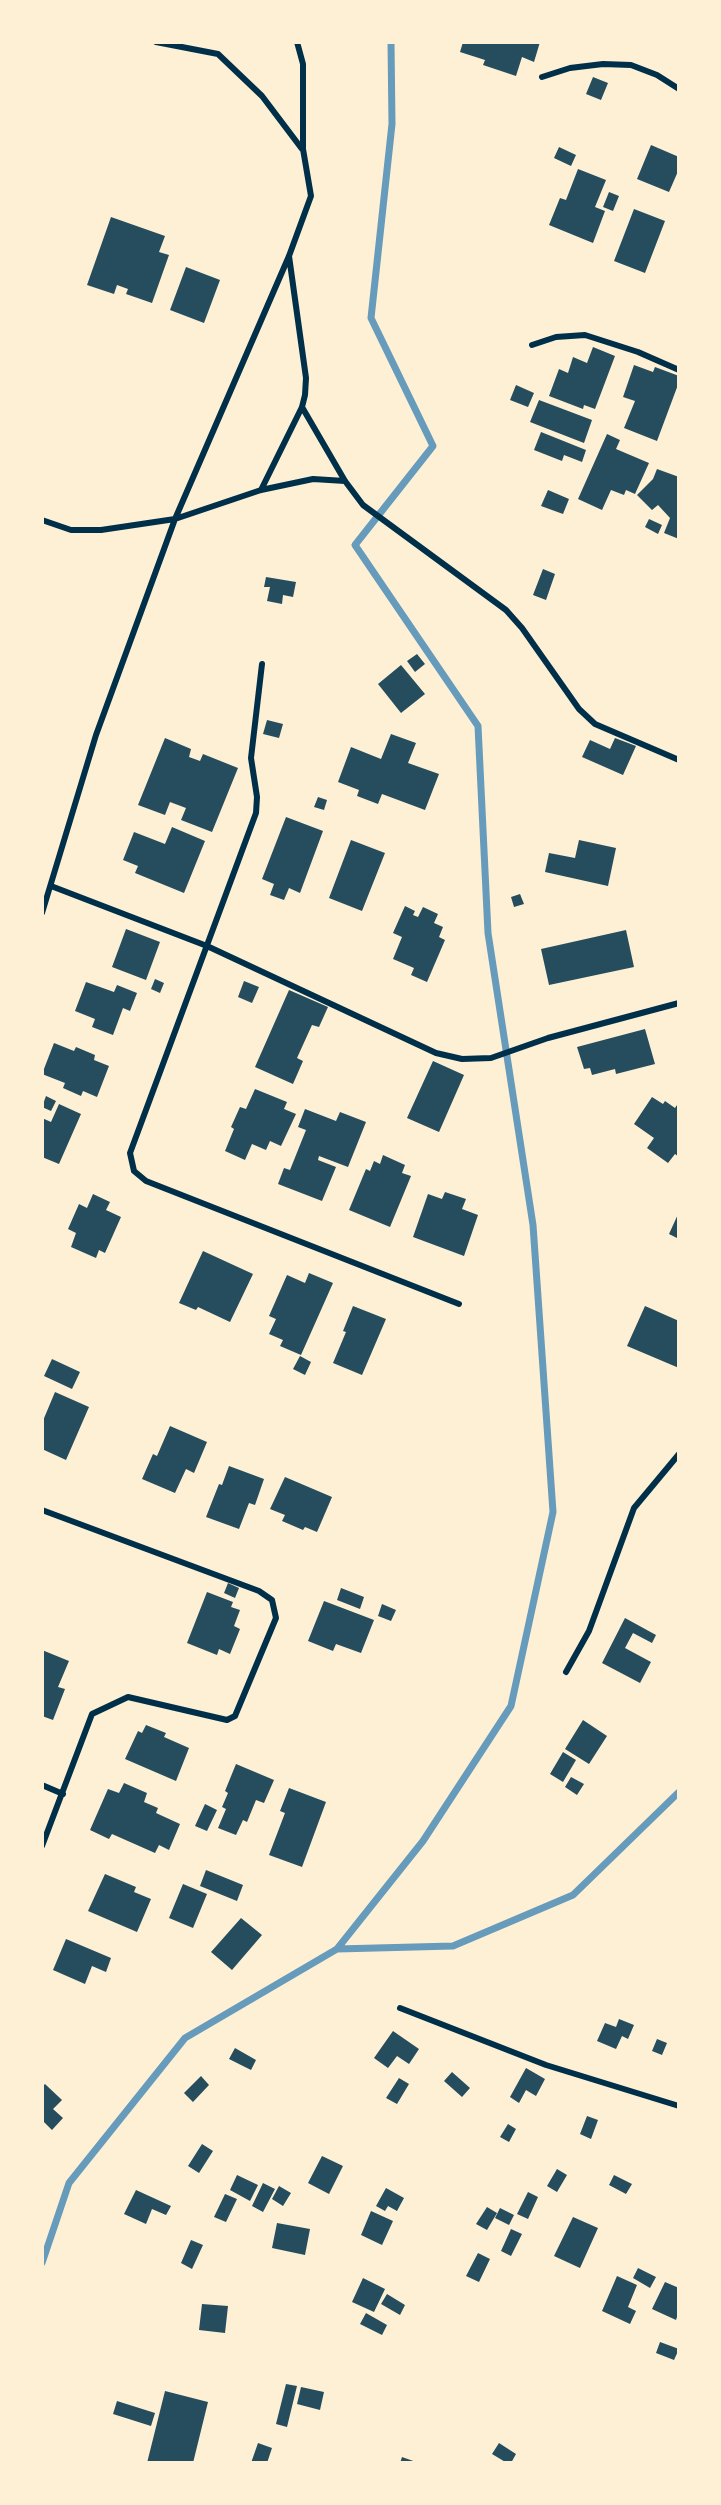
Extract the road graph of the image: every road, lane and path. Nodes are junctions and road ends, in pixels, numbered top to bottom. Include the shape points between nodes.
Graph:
1 (156, 42) edge
2 (297, 42) edge
3 (542, 77) dead end
4 (679, 89) edge
5 (303, 149) junction
6 (289, 256) junction
7 (532, 345) dead end
8 (679, 370) edge
9 (302, 407) junction
10 (345, 481) junction
11 (261, 490) junction
12 (175, 519) junction
13 (42, 520) edge
14 (262, 664) dead end
15 (679, 760) edge
16 (51, 886) junction
17 (42, 913) edge
18 (207, 946) junction
19 (679, 1003) edge
20 (459, 1304) dead end
21 (679, 1454) edge
22 (42, 1510) edge
23 (566, 1672) dead end
24 (42, 1785) edge
25 (63, 1794) junction
26 (42, 1846) edge
27 (400, 2008) dead end
28 (679, 2106) edge

1 - 5 street via 218,54 262,96
2 - 5 street via 303,64
3 - 4 street via 570,68 631,65
5 - 6 street via 310,195
6 - 9 street via 306,378
6 - 12 street
7 - 8 street via 556,337 585,335
9 - 10 street
9 - 11 street
10 - 11 street via 313,479
10 - 15 street via 377,517 506,610 579,709 595,724
11 - 12 street
12 - 13 street via 101,531 71,530
12 - 16 street via 96,735
14 - 18 street via 251,758 256,813
16 - 17 street
16 - 18 street
18 - 19 street via 436,1053 462,1059 491,1058 548,1038
18 - 20 street via 130,1153 134,1171 146,1181
21 - 23 street via 634,1508 589,1631
22 - 25 street via 259,1591 272,1600 276,1618 235,1716 227,1720 128,1697 92,1714
24 - 25 street
25 - 26 street
27 - 28 street via 546,2065

